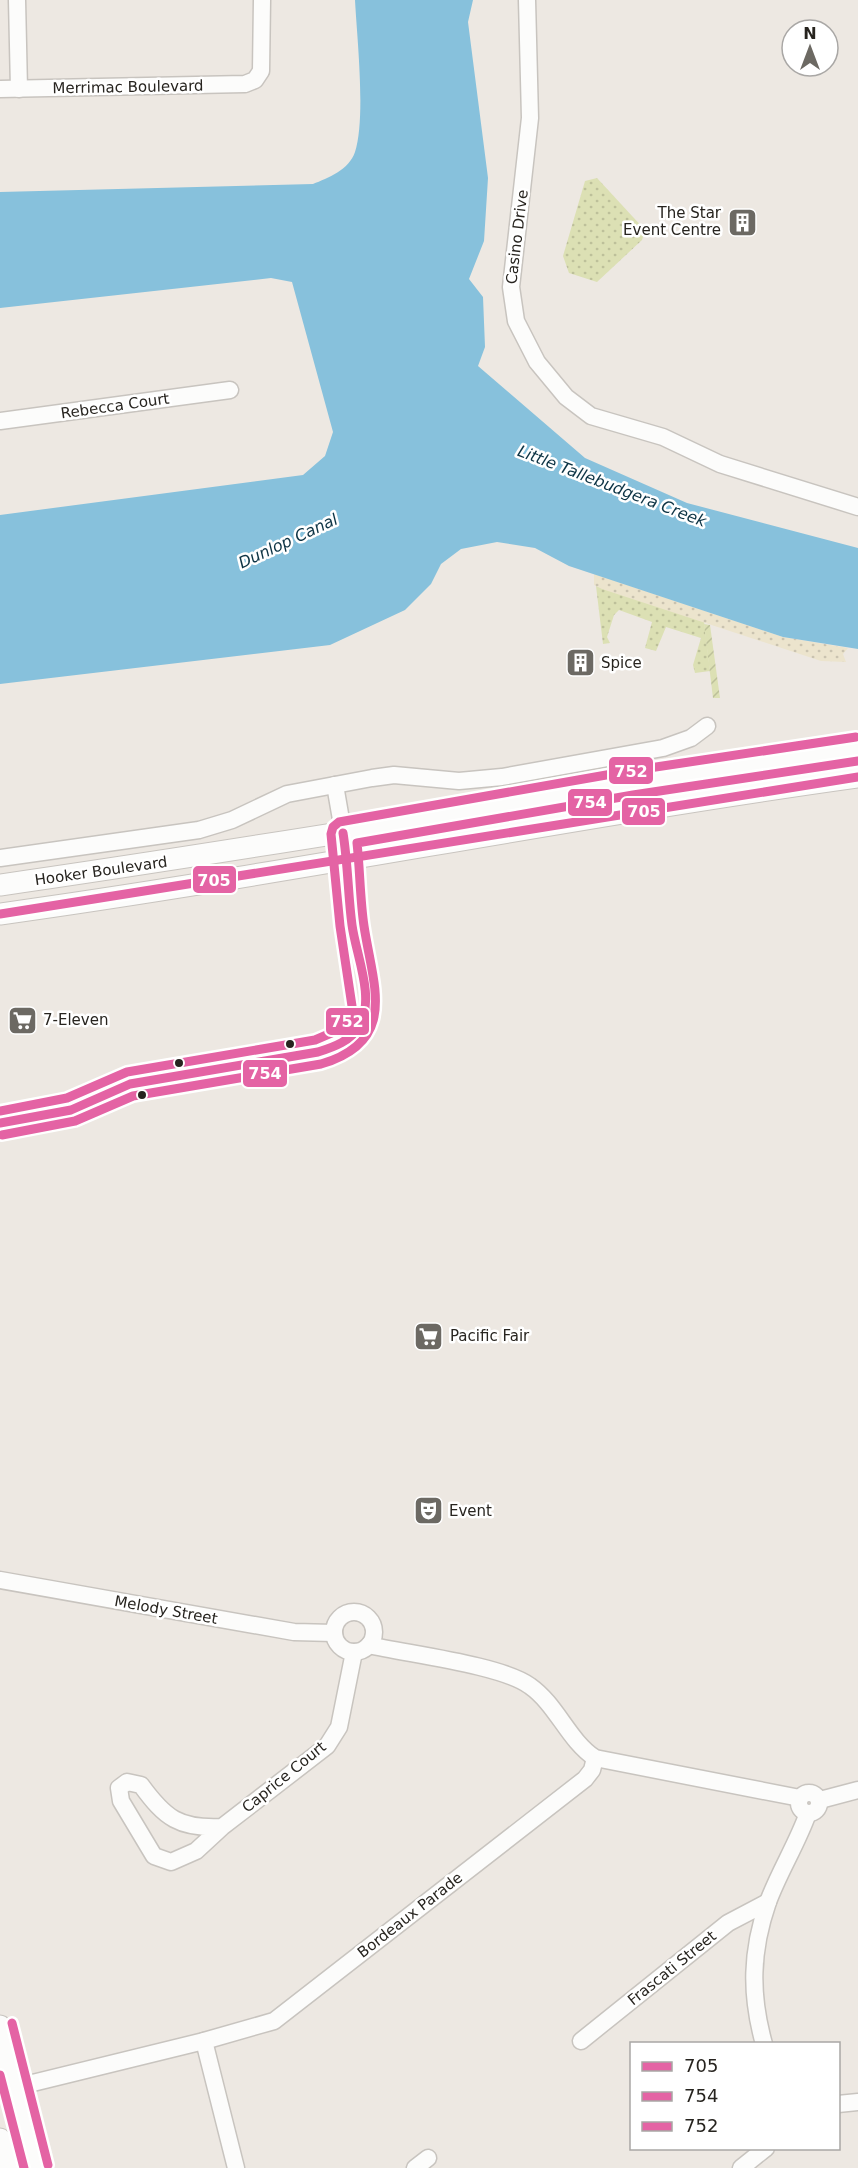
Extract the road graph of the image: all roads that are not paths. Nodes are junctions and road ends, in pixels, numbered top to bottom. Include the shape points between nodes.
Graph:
1 (17, 0) edge
2 (262, 0) edge
3 (527, 0) edge
4 (19, 88) junction
5 (0, 89) edge
6 (230, 390) dead end
7 (0, 421) edge
8 (858, 507) edge
9 (707, 726) dead end
10 (858, 749) edge
11 (858, 777) edge
12 (335, 785) junction
13 (343, 833) junction
14 (0, 858) edge
15 (348, 860) junction
16 (0, 885) edge
17 (0, 914) edge
18 (0, 1580) edge
19 (334, 1633) junction
20 (361, 1648) junction
21 (595, 1758) junction
22 (858, 1790) edge
23 (800, 1798) junction
24 (820, 1800) junction
25 (808, 1813) junction
26 (222, 1827) junction
27 (768, 1902) junction
28 (0, 2026) edge
29 (204, 2041) junction
30 (581, 2041) dead end
31 (764, 2042) edge
32 (8, 2089) edge
33 (858, 2102) edge
34 (840, 2104) edge
35 (0, 2139) edge
36 (764, 2150) edge
37 (7, 2168) edge
38 (36, 2168) edge
39 (236, 2168) edge
40 (741, 2168) edge

1 - 4 street
2 - 4 street, Merrimac Boulevard via 263,61 255,80 234,86
3 - 8 street, Casino Drive via 530,118 511,287 516,321 537,362 566,397 591,416 663,437 720,464
4 - 5 street, Merrimac Boulevard
6 - 7 street, Rebecca Court
9 - 12 street, Hooker Boulevard via 691,738 663,748 502,777 459,781 394,775
10 - 13 main road, Hooker Boulevard
11 - 15 main road, Hooker Boulevard
12 - 13 street
12 - 14 street, Hooker Boulevard via 287,794 232,820 199,830
13 - 15 street
13 - 16 main road, Hooker Boulevard
15 - 17 main road, Hooker Boulevard
18 - 19 street, Melody Street via 284,1630
19 - 20 street via 338,1644
19 - 20 street via 336,1622 344,1614 362,1614 373,1628
20 - 21 street via 509,1675 531,1686 583,1750
20 - 26 street, Caprice Court via 339,1727 327,1746
21 - 23 street
21 - 29 street, Bordeaux Parade via 585,1779 288,2011 274,2021
22 - 24 street
23 - 24 street via 808,1792
23 - 25 street via 800,1808
24 - 25 street via 817,1810
25 - 27 street
26 - 26 street, Caprice Court via 196,1851 171,1862 154,1856 121,1801 120,1788 127,1782 141,1785 160,1811 179,1822 204,1828
27 - 30 street, Frascati Street via 728,1923
27 - 31 street via 756,1951 753,1996
28 - 32 main road
29 - 32 street, Bordeaux Parade
29 - 39 street
32 - 38 main road
33 - 34 street
35 - 37 main road
36 - 40 street

